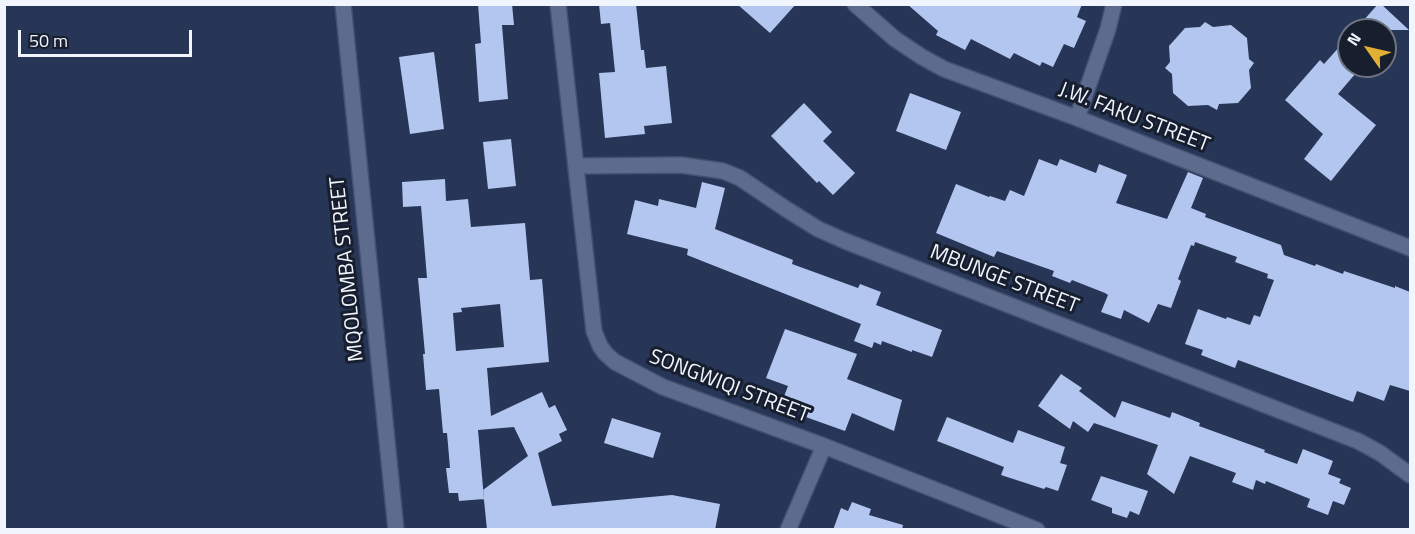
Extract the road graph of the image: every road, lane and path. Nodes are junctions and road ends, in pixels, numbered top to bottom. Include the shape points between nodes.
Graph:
1 (343, 4) edge
2 (558, 4) edge
3 (855, 4) edge
4 (1114, 4) edge
5 (1077, 118) junction
6 (576, 166) junction
7 (1410, 248) edge
8 (824, 446) junction
9 (1410, 475) edge
10 (396, 530) edge
11 (788, 530) edge
12 (1037, 530) edge

1 - 10 street, MQOLOMBA STREET
2 - 6 street, SONGWIQI STREET
3 - 5 street, J.W. FAKU STREET via 895,39 944,69
4 - 5 street
5 - 7 street, J.W. FAKU STREET
6 - 8 street, SONGWIQI STREET via 594,331 606,354 663,387
6 - 9 street, MBUNGE STREET via 681,165 723,171 818,229 845,241 1358,441
8 - 11 street
8 - 12 street, SONGWIQI STREET

